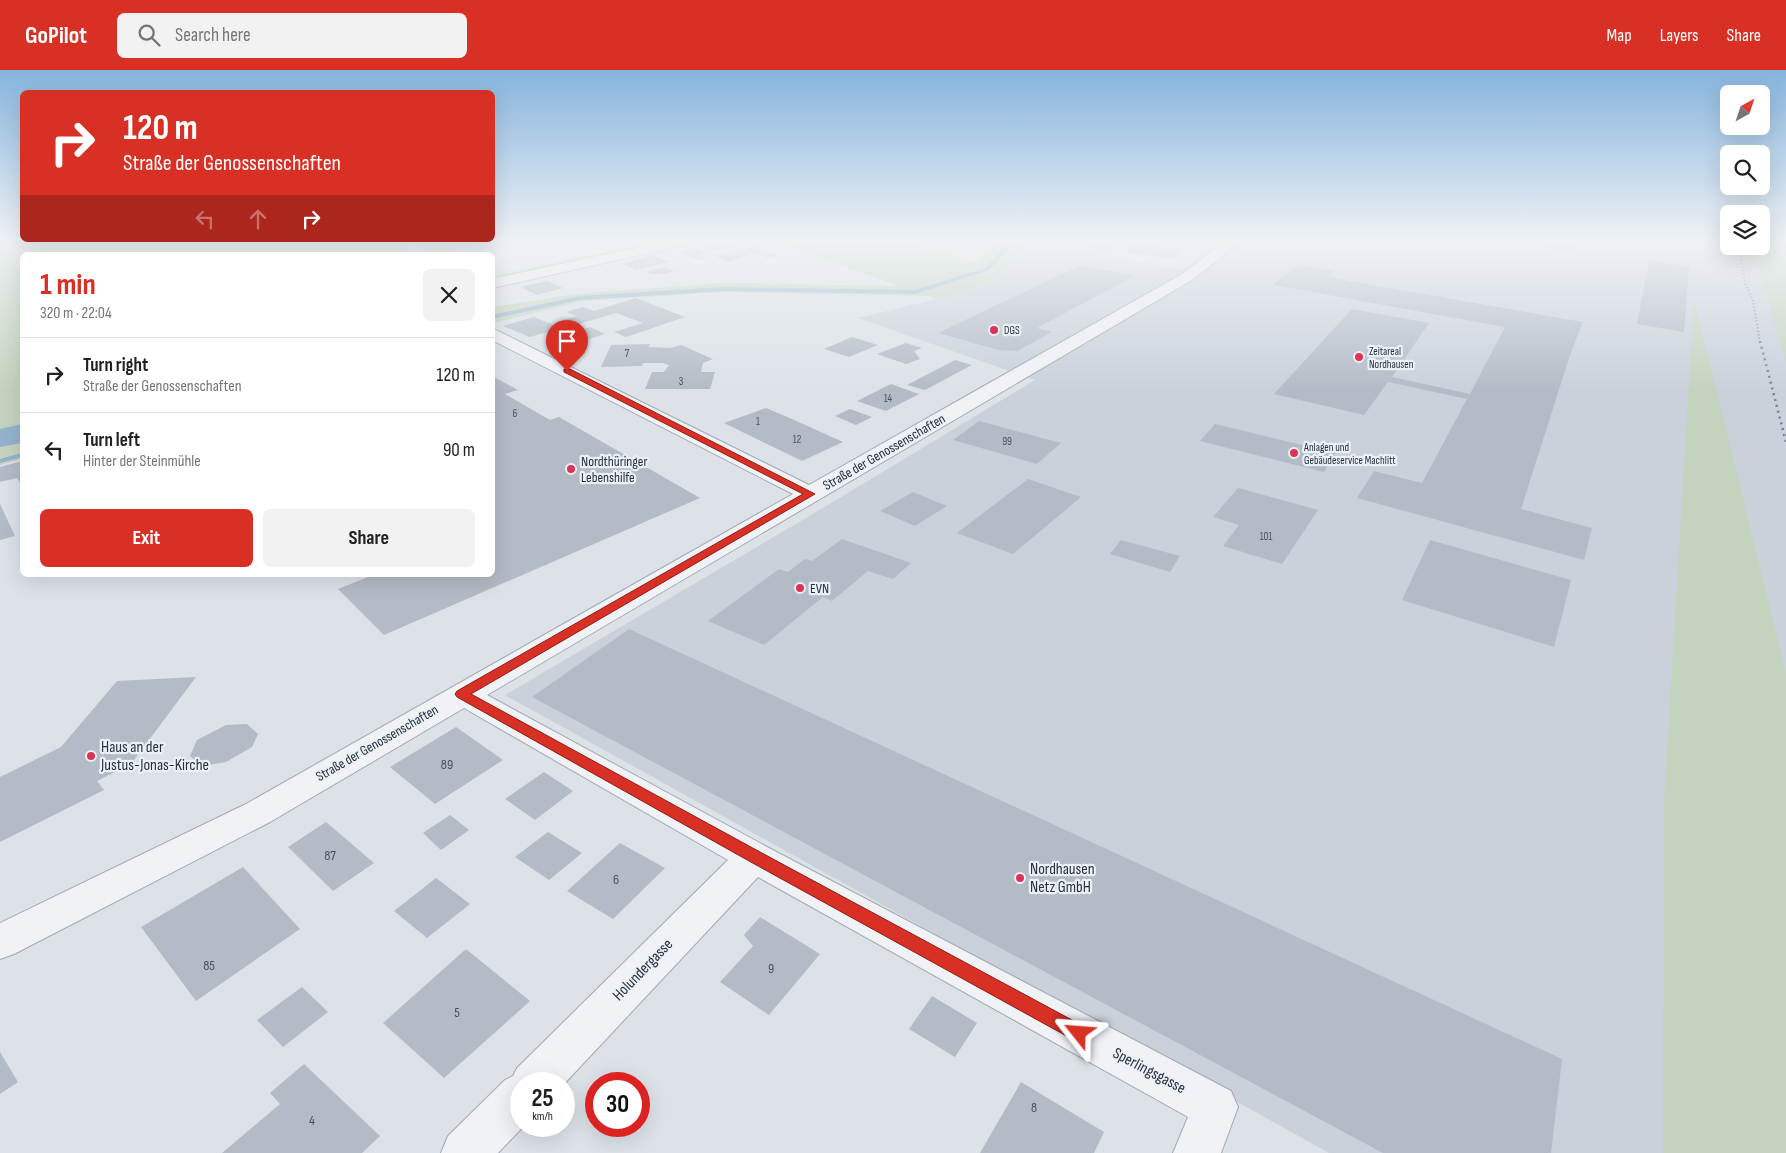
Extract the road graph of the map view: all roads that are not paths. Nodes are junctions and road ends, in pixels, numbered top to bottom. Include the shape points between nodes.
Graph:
1 (1165, 290) edge
2 (495, 335) edge
3 (810, 494) junction
4 (462, 694) junction
5 (754, 857) junction
6 (0, 942) edge
7 (545, 1072) edge
8 (510, 1107) edge
9 (465, 1153) edge
10 (1197, 1153) edge

1 - 3 street, Straße der Genossenschaften
2 - 3 street
3 - 4 street, Straße der Genossenschaften
4 - 5 street, Sperlingsgasse
4 - 6 street, Straße der Genossenschaften via 258,813
5 - 7 street, Holundergasse
5 - 10 street, Sperlingsgasse via 1215,1107
8 - 9 street

